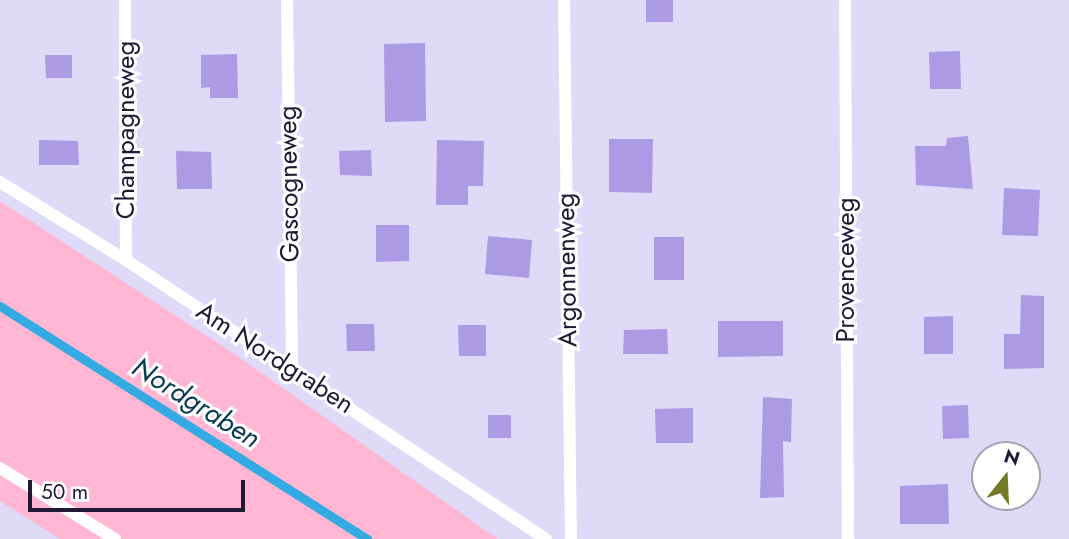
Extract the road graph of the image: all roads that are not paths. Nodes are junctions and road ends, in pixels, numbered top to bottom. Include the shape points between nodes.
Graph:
1 (125, 0) edge
2 (287, 0) edge
3 (564, 0) edge
4 (845, 0) edge
5 (0, 182) edge
6 (126, 260) junction
7 (292, 368) junction
8 (0, 468) edge
9 (115, 539) edge
10 (546, 539) edge
11 (571, 539) edge
12 (848, 539) edge

1 - 6 lane, Champagneweg
2 - 7 lane, Gascogneweg
3 - 11 lane, Argonnenweg
4 - 12 lane, Provenceweg
5 - 6 lane, Am Nordgraben
6 - 7 lane, Am Nordgraben
7 - 10 lane, Am Nordgraben
8 - 9 lane

